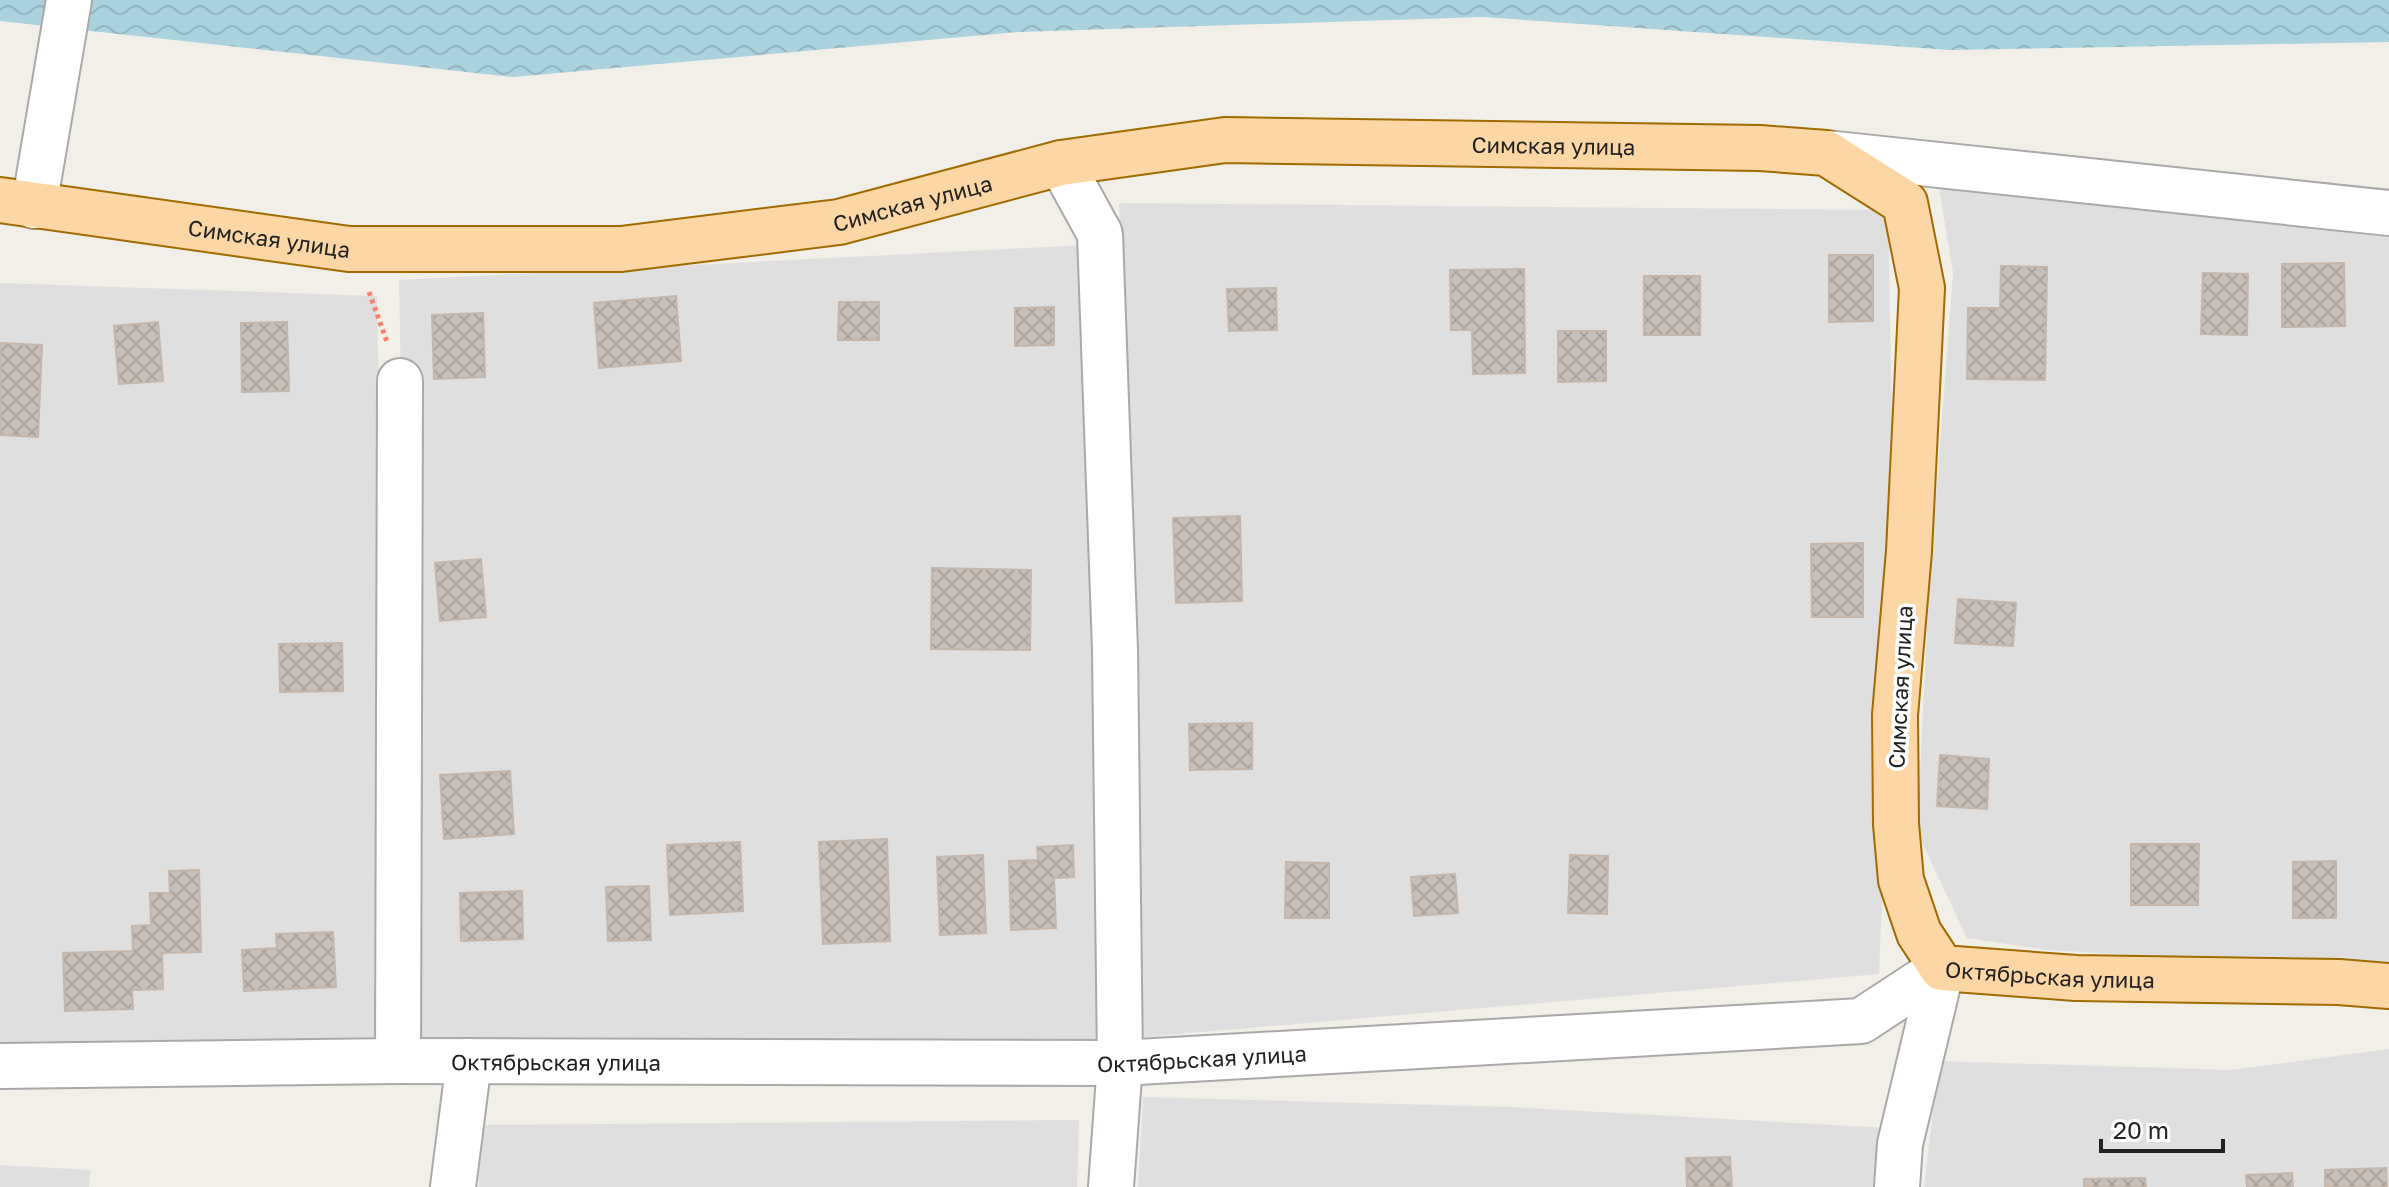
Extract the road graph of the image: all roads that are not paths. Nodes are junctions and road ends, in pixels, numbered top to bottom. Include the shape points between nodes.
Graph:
1 (69, 0) edge
2 (1826, 153) junction
3 (1061, 163) junction
4 (17, 203) edge
5 (2389, 213) edge
6 (400, 381) road end
7 (1942, 968) junction
8 (2389, 986) edge
9 (398, 1061) junction
10 (469, 1061) junction
11 (1120, 1063) junction
12 (0, 1066) edge
13 (453, 1187) edge
14 (1111, 1187) edge
15 (1897, 1187) edge

1 - 4 street via 51,104
2 - 3 main road, Симская улица via 1225,140
2 - 5 street, Симская улица
2 - 7 main road, Симская улица via 1905,203 1922,288 1895,715 1896,824 1901,880 1919,933
3 - 4 main road, Симская улица via 839,222 621,249 349,249
3 - 11 street via 1100,234 1115,650
6 - 9 street
7 - 8 main road, Октябрьская улица via 2076,978
7 - 11 street, Октябрьская улица via 1861,1021
7 - 15 street via 1900,1144
9 - 10 street, Октябрьская улица
9 - 12 street, Октябрьская улица
10 - 11 street, Октябрьская улица
10 - 13 street
11 - 14 street

